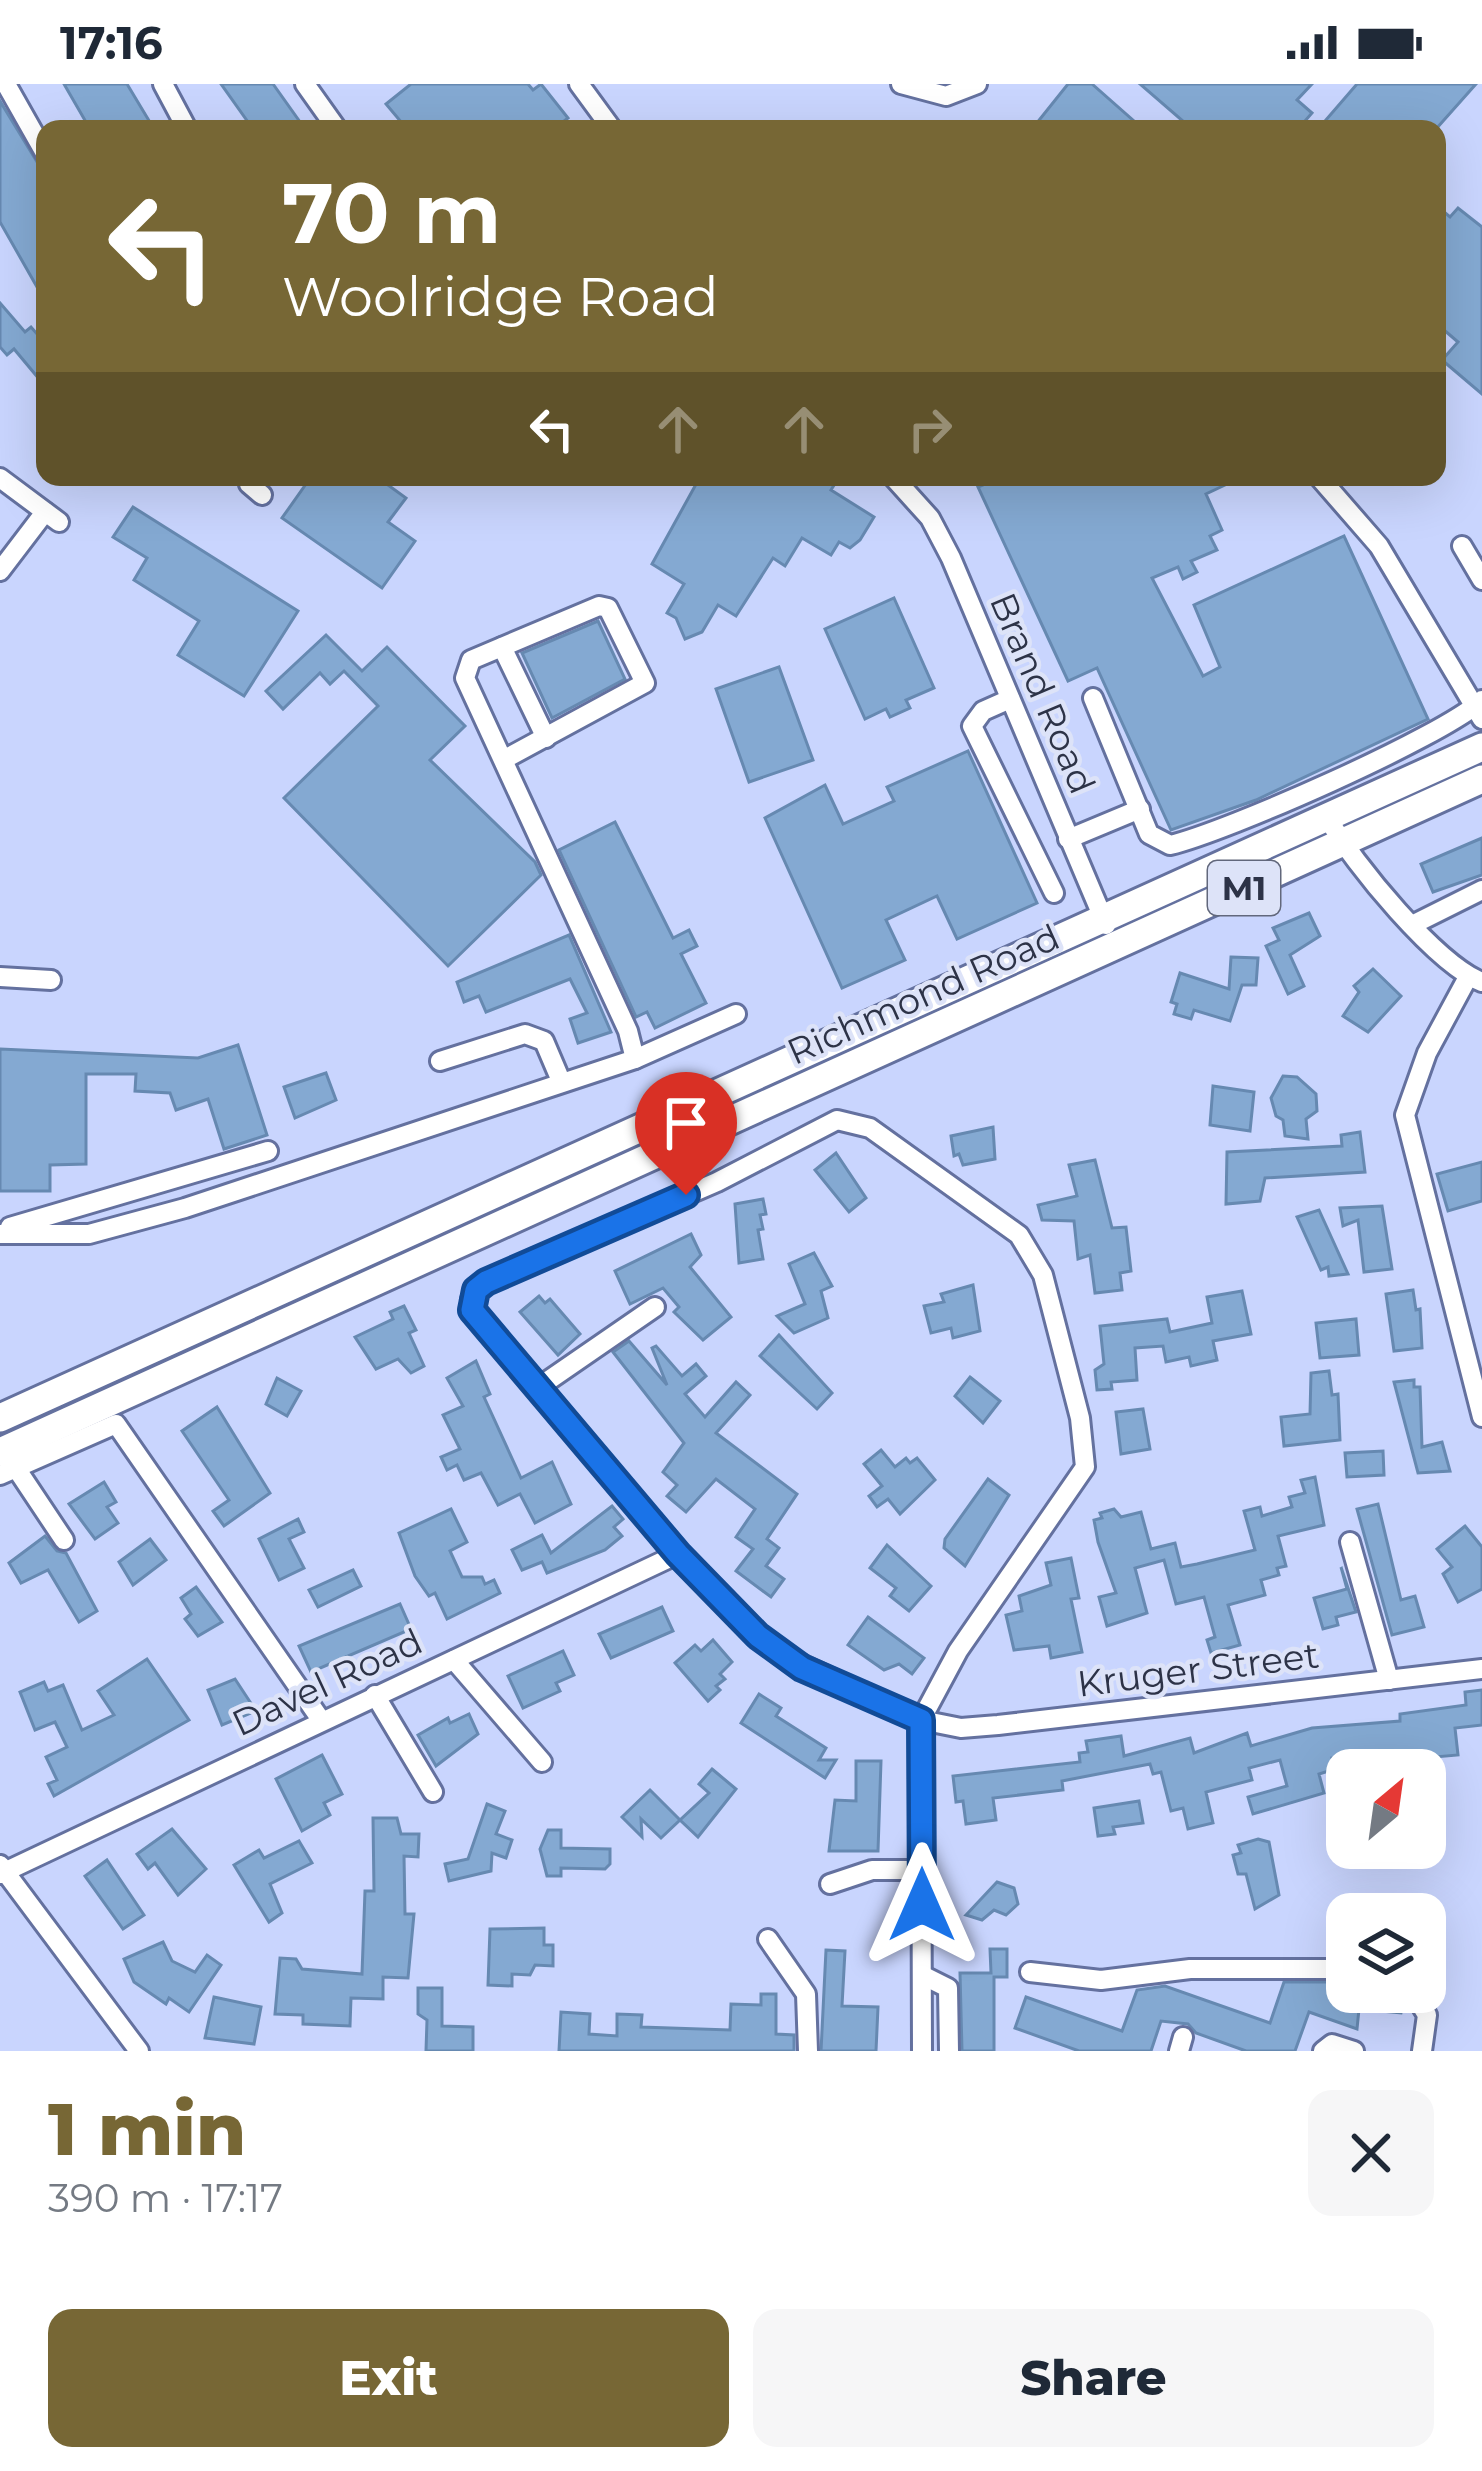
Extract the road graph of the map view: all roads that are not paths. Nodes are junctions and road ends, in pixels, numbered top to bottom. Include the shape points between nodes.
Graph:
1 (6, 84) edge
2 (163, 84) edge
3 (305, 84) edge
4 (579, 84) edge
5 (901, 84) edge
6 (977, 84) edge
7 (182, 120) edge
8 (331, 120) edge
9 (605, 120) edge
10 (36, 137) edge
11 (0, 478) edge
12 (251, 486) edge
13 (900, 486) edge
14 (1326, 486) edge
15 (262, 496) dead end
16 (1462, 546) dead end
17 (0, 571) edge
18 (1482, 580) edge
19 (502, 647) junction
20 (1094, 698) dead end
21 (1010, 699) junction
22 (1480, 708) edge
23 (546, 738) junction
24 (1482, 747) edge
25 (503, 760) junction
26 (1482, 779) edge
27 (1140, 809) junction
28 (1336, 831) junction
29 (1068, 839) junction
30 (1482, 890) edge
31 (1054, 893) dead end
32 (1414, 924) junction
33 (1109, 934) junction
34 (0, 977) edge
35 (51, 980) dead end
36 (1475, 980) edge
37 (736, 1014) dead end
38 (635, 1059) junction
39 (440, 1061) dead end
40 (561, 1082) junction
41 (268, 1151) dead end
42 (0, 1232) edge
43 (656, 1307) dead end
44 (536, 1389) junction
45 (1482, 1417) edge
46 (0, 1418) edge
47 (5, 1465) edge
48 (64, 1540) dead end
49 (1350, 1542) dead end
50 (678, 1554) junction
51 (454, 1660) junction
52 (1482, 1670) edge
53 (1389, 1680) junction
54 (376, 1695) junction
55 (321, 1720) junction
56 (921, 1720) junction
57 (542, 1762) dead end
58 (433, 1792) dead end
59 (2, 1870) edge
60 (921, 1870) junction
61 (830, 1885) dead end
62 (768, 1939) dead end
63 (1326, 1969) edge
64 (1030, 1972) dead end
65 (922, 1975) junction
66 (1426, 2013) edge
67 (139, 2051) edge
68 (808, 2051) edge
69 (922, 2051) edge
70 (949, 2051) edge
71 (1322, 2051) edge
72 (1354, 2051) edge
73 (1422, 2051) edge

1 - 10 street
2 - 7 street
3 - 8 street
4 - 9 street
5 - 6 street via 946,96
11 - 17 street via 52,517
12 - 15 street
13 - 21 street, Brand Road via 941,538
14 - 22 street via 1379,546
16 - 18 street
19 - 23 street
19 - 23 street via 604,606 646,679
19 - 25 street via 465,668
20 - 27 street
21 - 29 street, Brand Road
21 - 31 street via 972,726
22 - 27 street via 1192,839 1160,843
23 - 25 street
24 - 28 highway, Richmond Road / M1
25 - 38 street
26 - 28 highway, Richmond Road / M1
27 - 29 street
28 - 32 street
28 - 33 highway, Richmond Road / M1
29 - 33 street, Brand Road
30 - 32 street
32 - 36 street
33 - 46 highway, Richmond Road / M1
33 - 47 highway, Richmond Road / M1
34 - 35 street
36 - 45 street via 1426,1053 1405,1114
37 - 38 street
38 - 40 street
39 - 40 street via 526,1034 544,1041
40 - 42 street via 147,1219 89,1234
41 - 42 street
43 - 44 street
44 - 50 street, Kruger Street
44 - 56 street, Kruger Street via 472,1310 476,1290 826,1125 848,1120 870,1128 1004,1219 1033,1255 1086,1447 1079,1482 958,1651
47 - 48 street
47 - 55 street via 116,1424
49 - 53 street
50 - 51 street, Davel Road
50 - 56 street, Kruger Street via 778,1653
51 - 54 street, Davel Road
51 - 57 street
52 - 53 street, Kruger Street
53 - 56 street, Kruger Street via 998,1725
54 - 55 street, Davel Road
54 - 58 street
55 - 59 street, Davel Road
56 - 60 street
59 - 67 street
60 - 61 street via 872,1870
60 - 65 street
62 - 68 street via 806,1994
63 - 64 street via 1190,1969 1101,1980
65 - 69 street
65 - 70 street via 947,1988
66 - 73 street
71 - 72 street via 1332,2044

